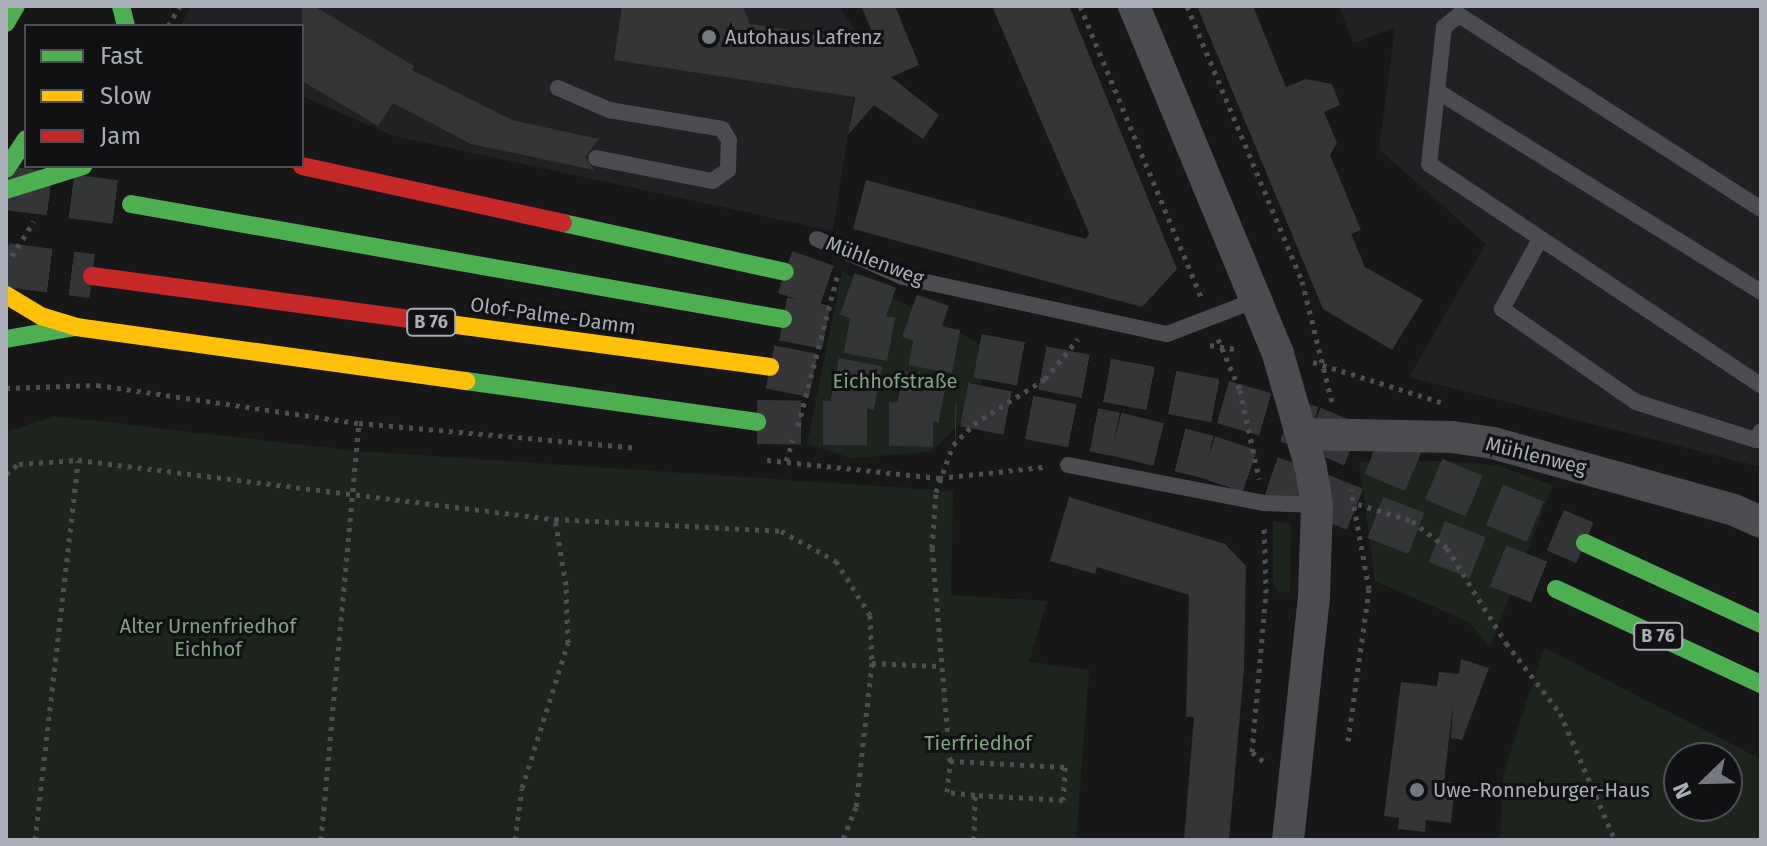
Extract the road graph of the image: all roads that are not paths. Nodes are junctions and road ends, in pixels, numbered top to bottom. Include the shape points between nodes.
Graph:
1 (16, 6) edge
2 (1134, 6) edge
3 (6, 23) edge
4 (558, 88) dead end
5 (1437, 91) junction
6 (24, 142) edge
7 (596, 158) dead end
8 (304, 166) edge
9 (77, 168) edge
10 (6, 169) edge
11 (6, 190) edge
12 (131, 204) tunnel mouth
13 (1761, 209) edge
14 (817, 239) dead end
15 (1540, 239) junction
16 (785, 272) tunnel mouth
17 (92, 276) tunnel mouth
18 (1761, 292) edge
19 (6, 295) edge
20 (1256, 300) junction
21 (783, 319) tunnel mouth
22 (76, 327) junction
23 (6, 339) edge
24 (770, 367) tunnel mouth
25 (1761, 385) edge
26 (757, 422) tunnel mouth
27 (1761, 431) edge
28 (1304, 434) junction
29 (1068, 465) dead end
30 (1317, 505) junction
31 (1761, 522) edge
32 (1585, 543) tunnel mouth
33 (1556, 589) tunnel mouth
34 (1761, 624) edge
35 (1761, 684) edge
36 (1288, 840) edge

1 - 3 main road
2 - 20 street
4 - 7 lane via 609,110 722,129 729,140 728,170 712,181
5 - 13 lane via 1444,27 1459,15
5 - 15 lane via 1429,164
5 - 18 lane
6 - 10 main road
8 - 16 main road
9 - 11 main road
12 - 21 main road, Olof-Palme-Damm
14 - 20 lane, Mühlenweg via 903,277 1167,334
15 - 25 lane
15 - 27 lane via 1502,309 1636,402 1756,440
17 - 24 main road, Olof-Palme-Damm / B 76
19 - 22 main road via 41,316
20 - 28 street
22 - 23 main road
22 - 26 main road
28 - 30 street
28 - 31 street, Mühlenweg via 1493,443
29 - 30 lane via 1263,503
30 - 36 street via 1314,597
32 - 34 main road
33 - 35 main road, B 76

